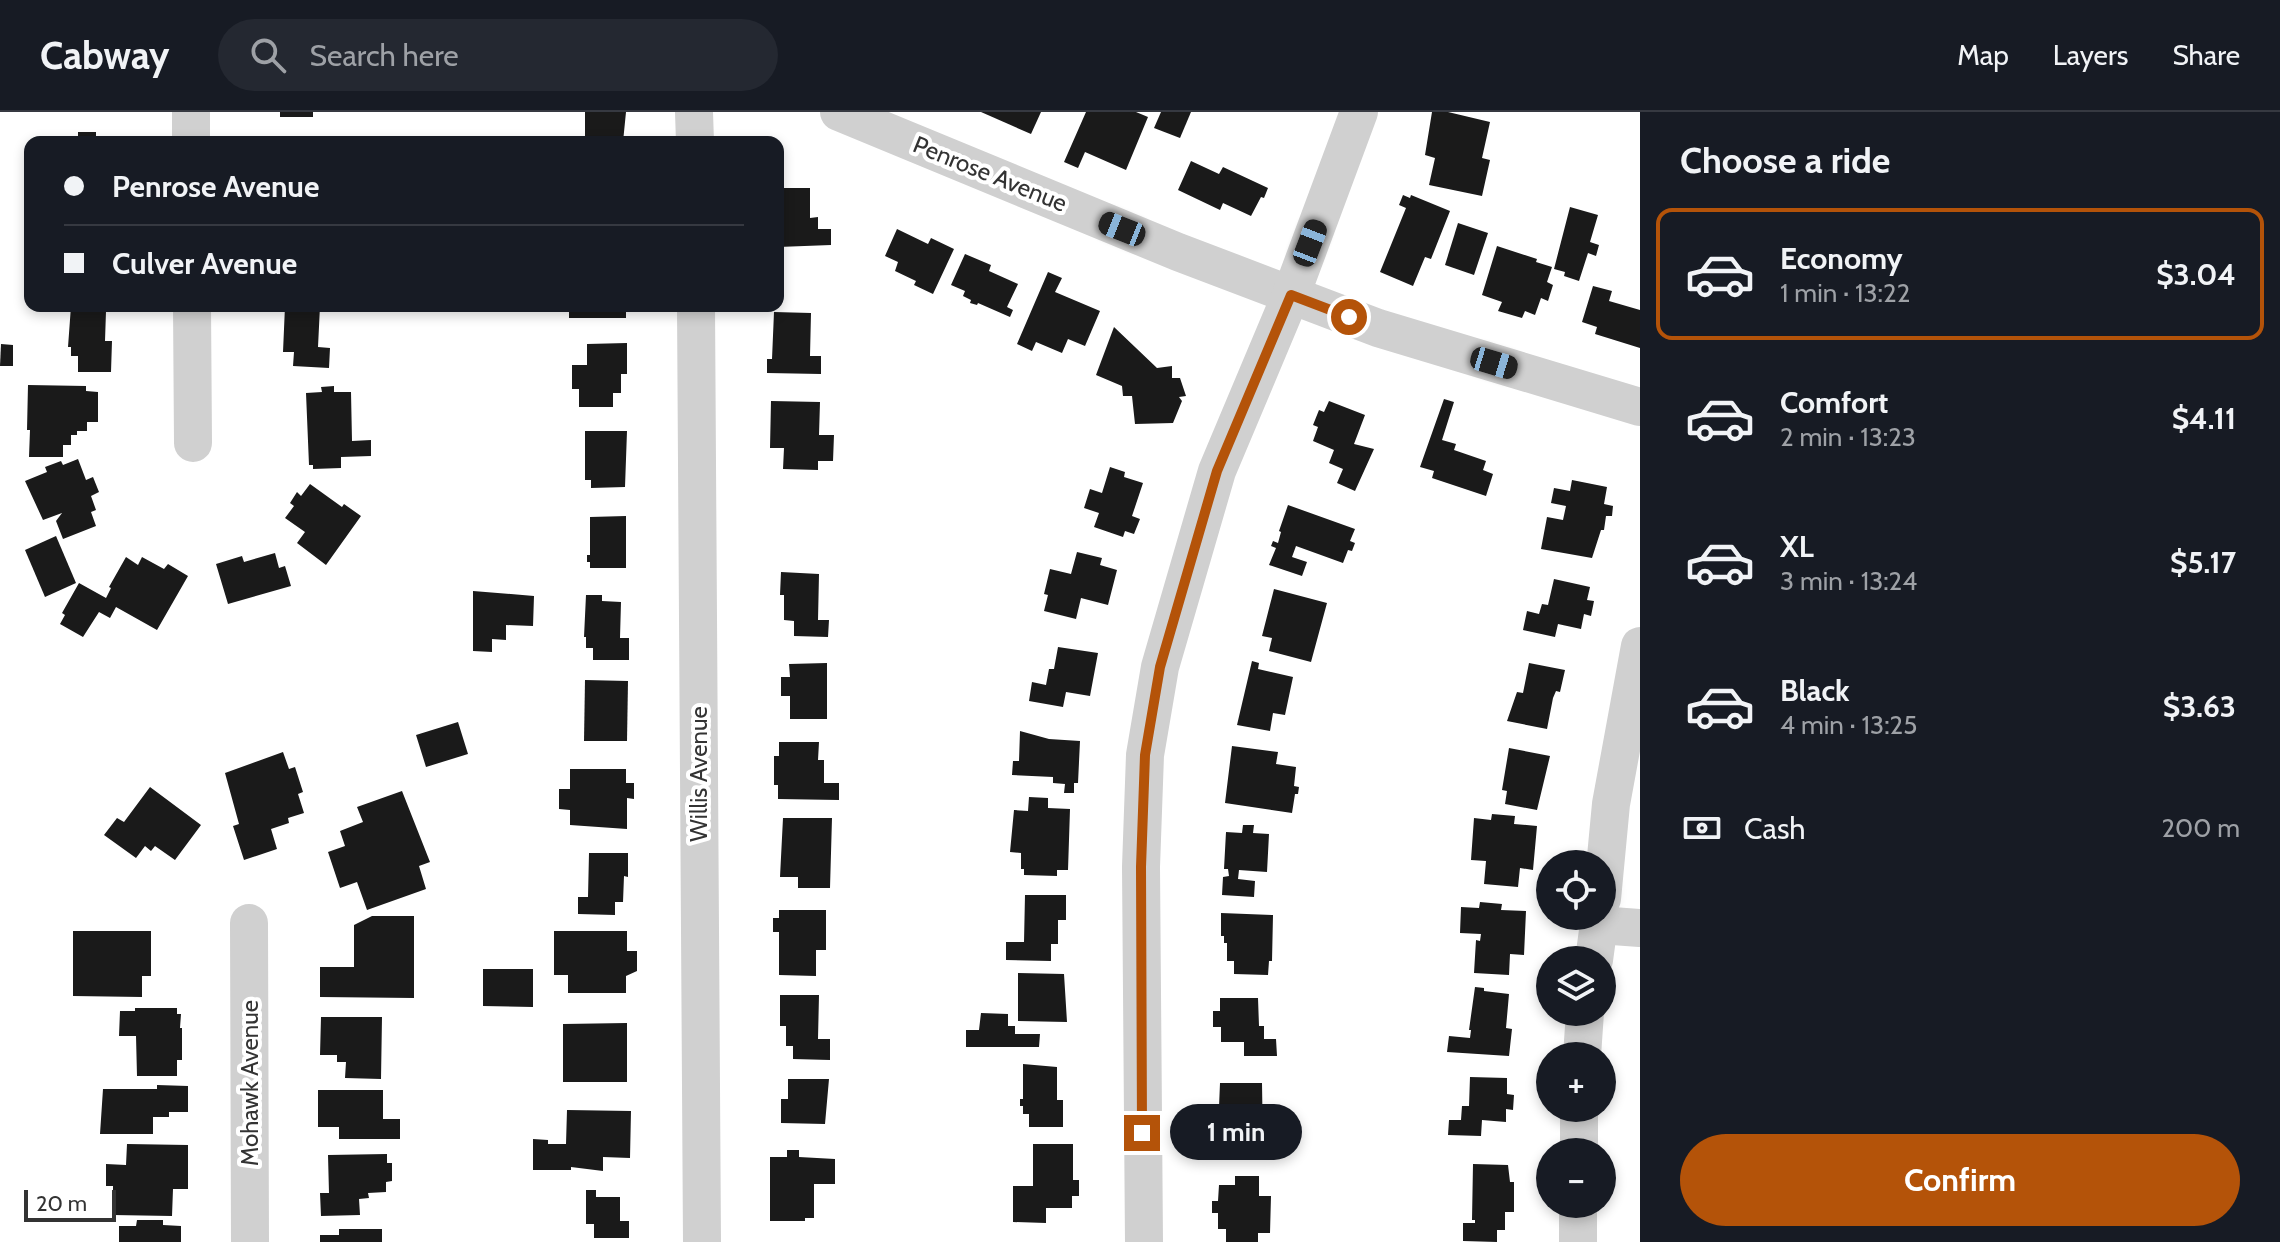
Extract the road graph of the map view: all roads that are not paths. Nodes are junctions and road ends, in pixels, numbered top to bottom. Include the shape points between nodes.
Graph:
1 (191, 112) edge
2 (694, 112) edge
3 (839, 112) edge
4 (1359, 112) edge
5 (191, 136) edge
6 (695, 136) edge
7 (1291, 295) junction
8 (192, 312) edge
9 (696, 312) edge
10 (1640, 407) edge
11 (193, 443) dead end
12 (1640, 646) edge
13 (1606, 850) edge
14 (249, 923) dead end
15 (1616, 926) edge
16 (1640, 928) edge
17 (1578, 1218) edge
18 (250, 1242) edge
19 (702, 1242) edge
20 (1144, 1242) edge
21 (1578, 1242) edge

1 - 5 street
2 - 6 street
3 - 7 street, Penrose Avenue
4 - 7 street
7 - 10 street, Penrose Avenue via 1378,328
7 - 20 street via 1217,471 1160,667 1145,755
8 - 11 street
9 - 19 street, Willis Avenue
12 - 13 street
14 - 18 street, Mohawk Avenue
15 - 16 street
17 - 21 street

